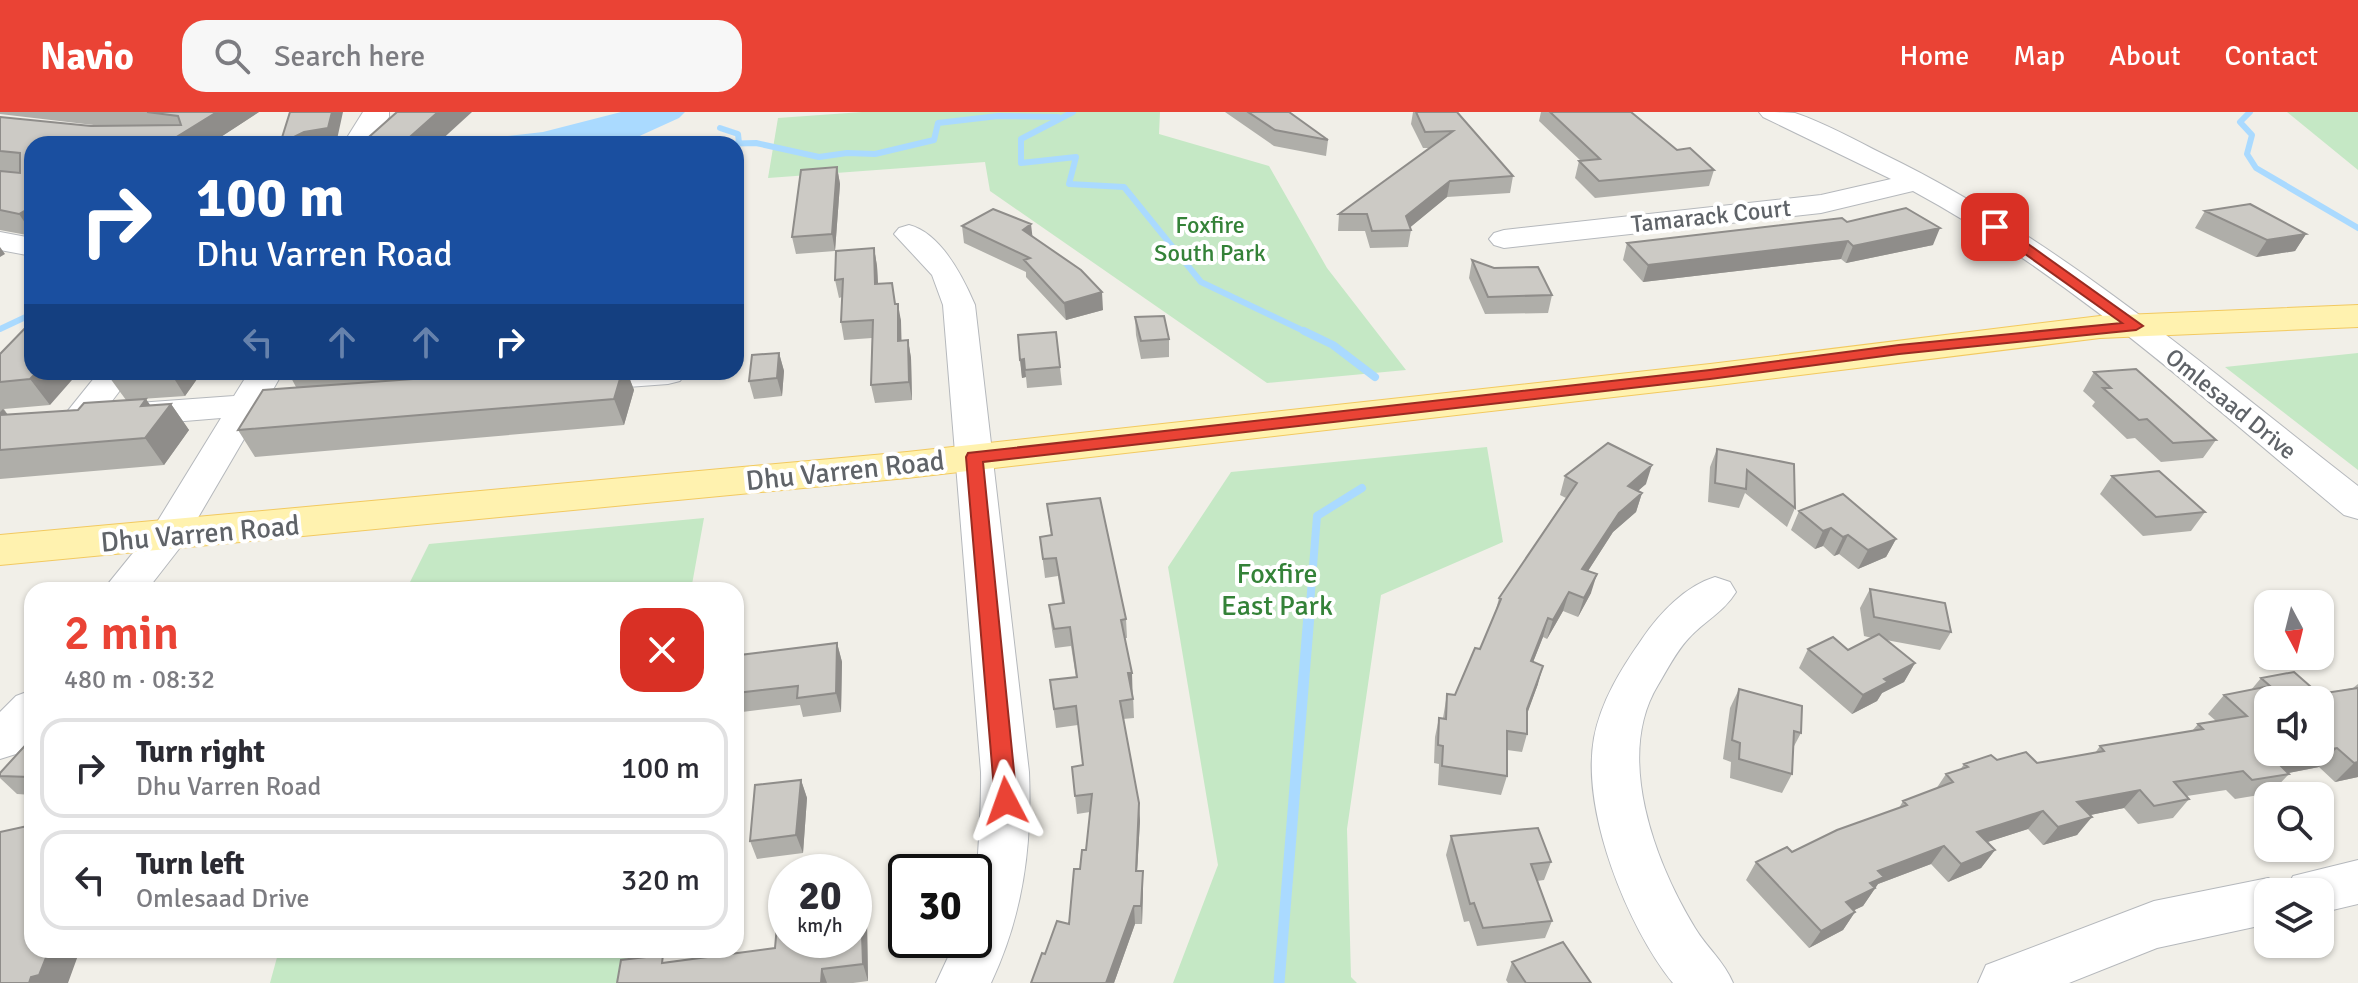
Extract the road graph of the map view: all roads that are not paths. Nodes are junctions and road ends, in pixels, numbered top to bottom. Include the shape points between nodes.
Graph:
1 (376, 112) edge
2 (1772, 112) edge
3 (362, 136) edge
4 (1916, 182) junction
5 (909, 234) dead end
6 (1504, 239) dead end
7 (0, 241) edge
8 (24, 246) edge
9 (2358, 316) edge
10 (2136, 326) junction
11 (108, 380) edge
12 (262, 380) edge
13 (591, 380) edge
14 (540, 384) edge
15 (333, 399) edge
16 (247, 406) junction
17 (974, 457) junction
18 (2358, 506) edge
19 (168, 536) junction
20 (0, 550) edge
21 (131, 582) edge
22 (1715, 592) dead end
23 (24, 716) edge
24 (0, 741) edge
25 (2358, 882) edge
26 (2334, 887) edge
27 (2254, 904) edge
28 (963, 983) edge
29 (1706, 983) edge
30 (2005, 983) edge

1 - 3 street
2 - 4 street, Omlesaad Drive
4 - 6 street, Tamarack Court via 1821,204
4 - 10 street, Omlesaad Drive via 1995,227
5 - 17 street via 946,272 956,293
7 - 8 street
9 - 10 main road, Dhu Varren Road
10 - 17 main road, Dhu Varren Road
10 - 18 street, Omlesaad Drive
11 - 16 street via 67,419
12 - 16 street
13 - 14 street
15 - 16 street
16 - 19 street
17 - 19 main road, Dhu Varren Road
17 - 28 street via 1006,801 996,908
19 - 20 main road, Dhu Varren Road
19 - 21 street
22 - 29 street via 1664,640 1634,685 1617,738 1618,796 1631,853 1657,912
23 - 24 street
25 - 26 street
27 - 30 street via 2154,925

